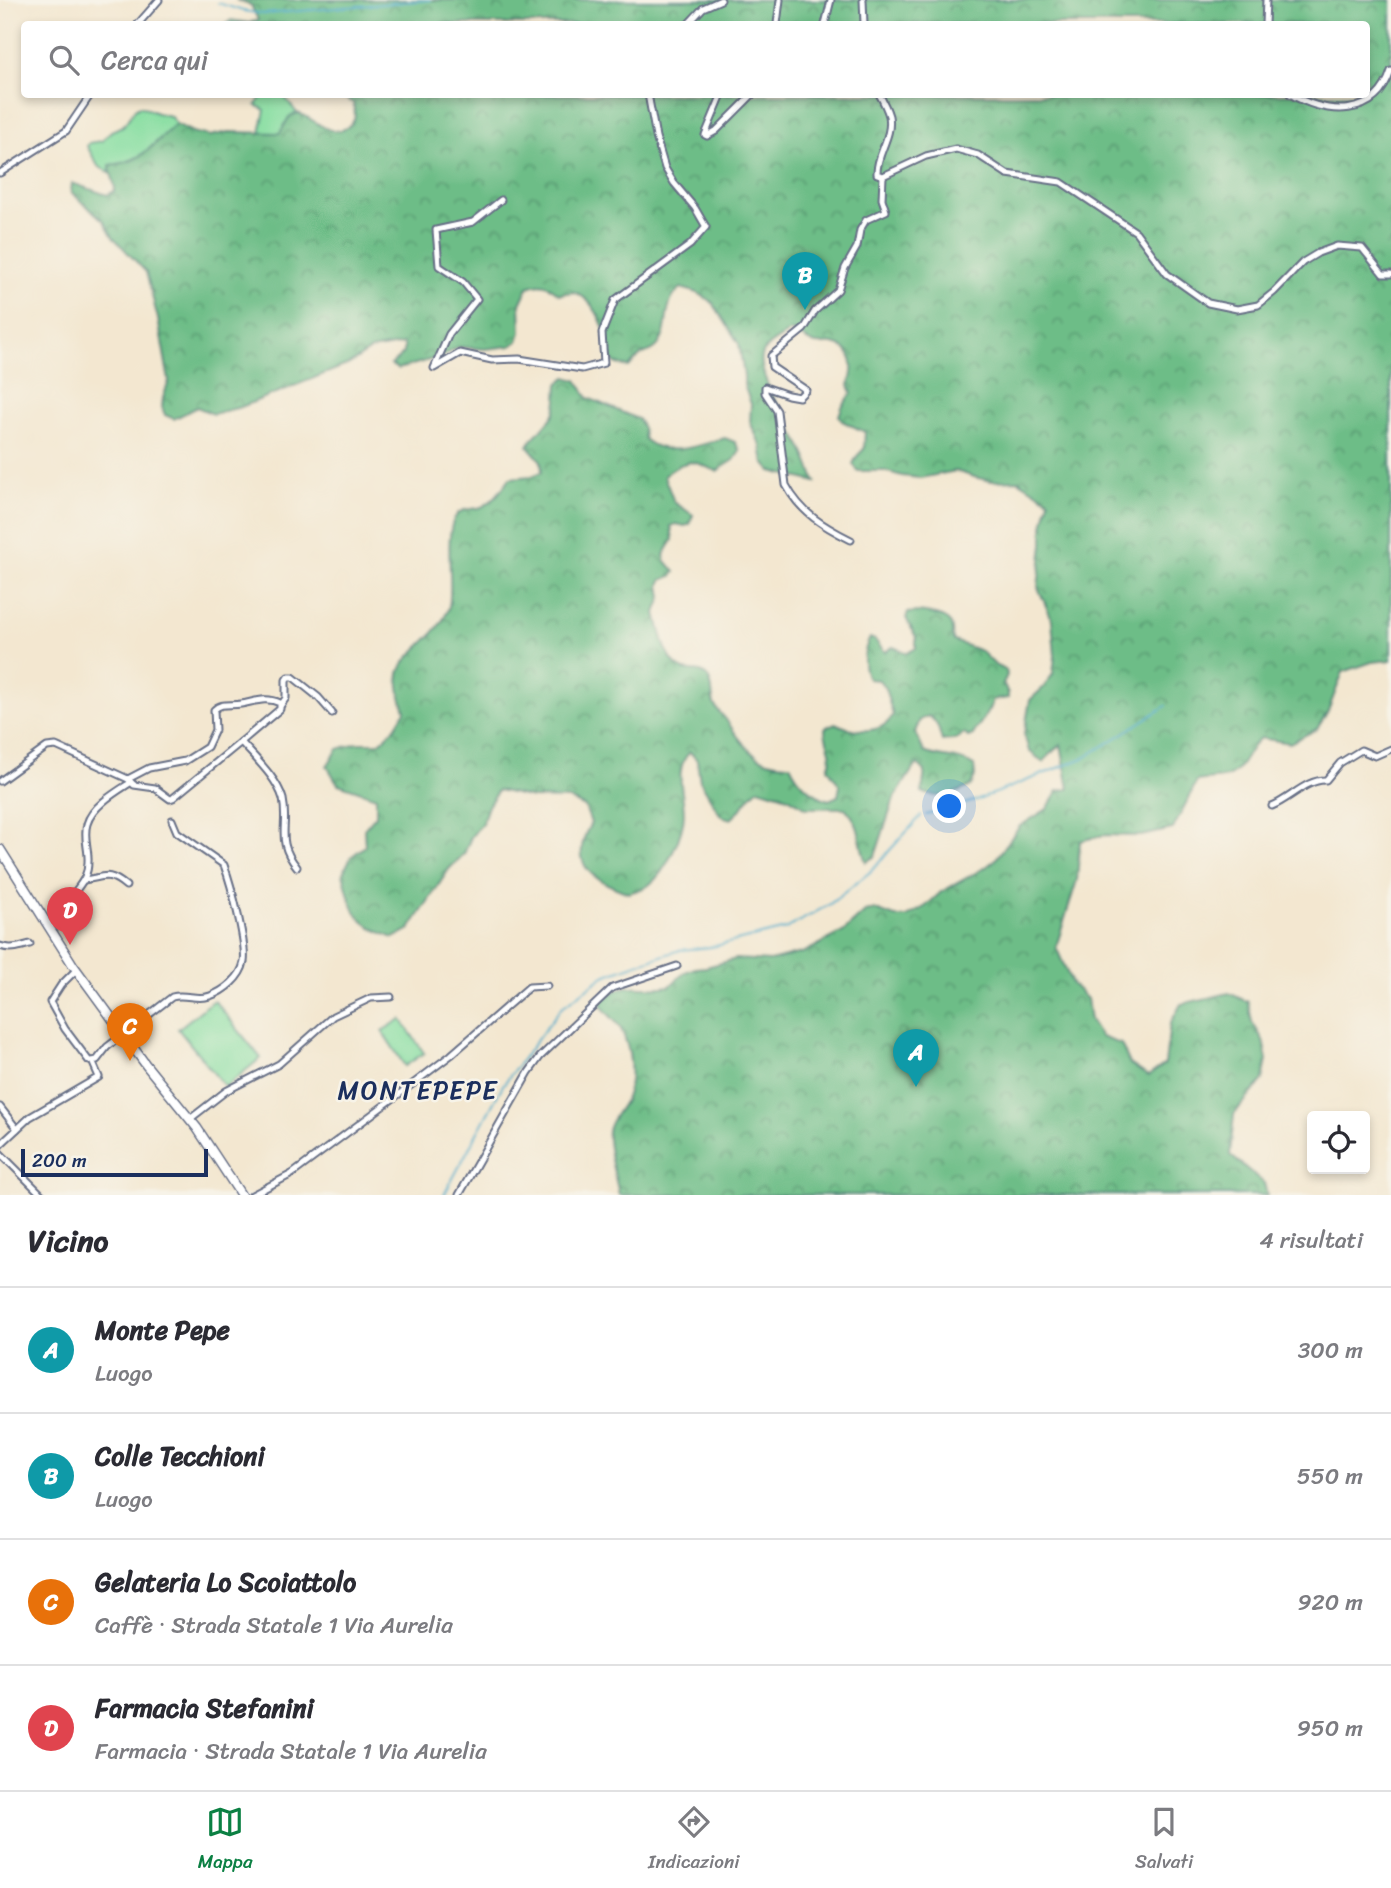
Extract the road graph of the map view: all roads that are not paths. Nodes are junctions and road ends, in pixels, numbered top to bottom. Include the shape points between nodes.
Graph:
1 (159, 0) edge
2 (721, 0) edge
3 (780, 0) edge
4 (831, 0) edge
5 (863, 0) edge
6 (1266, 0) edge
7 (141, 21) edge
8 (691, 21) edge
9 (777, 21) edge
10 (826, 21) edge
11 (863, 21) edge
12 (1265, 21) edge
13 (1391, 71) edge
14 (88, 98) edge
15 (649, 98) edge
16 (720, 98) edge
17 (749, 98) edge
18 (881, 98) edge
19 (1301, 98) edge
20 (0, 173) edge
21 (883, 177) junction
22 (501, 200) dead end
23 (1391, 274) edge
24 (851, 540) dead end
25 (281, 705) junction
26 (332, 713) dead end
27 (241, 741) junction
28 (1391, 749) edge
29 (0, 781) edge
30 (129, 781) junction
31 (1272, 806) dead end
32 (172, 820) dead end
33 (0, 849) edge
34 (297, 867) dead end
35 (84, 880) junction
36 (126, 886) dead end
37 (50, 927) junction
38 (30, 944) dead end
39 (0, 946) edge
40 (677, 966) dead end
41 (76, 970) junction
42 (547, 986) dead end
43 (391, 997) dead end
44 (124, 1036) junction
45 (92, 1061) junction
46 (0, 1107) edge
47 (190, 1119) junction
48 (17, 1129) junction
49 (0, 1145) edge
50 (0, 1153) edge
51 (42, 1195) edge
52 (241, 1195) edge
53 (252, 1195) edge
54 (459, 1195) edge

1 - 7 street
2 - 8 street via 703,8
3 - 9 street
4 - 10 street
5 - 11 street
6 - 12 street
13 - 19 street via 1373,99 1350,109 1327,108
14 - 20 street via 66,131
15 - 22 street via 665,168 706,227 690,245 615,300 601,333 604,363 582,369 460,353 434,368 449,334 477,299 463,282 439,266 436,230 473,222
16 - 17 street via 707,136
18 - 21 street via 890,126 876,164 877,174
21 - 23 street via 926,156 956,149 978,155 1007,174 1060,182 1136,232 1167,274 1208,303 1258,305 1303,262 1337,246 1362,248 1383,274
21 - 24 street via 886,211 866,220 838,290 815,311 804,329 771,356 772,367 806,390 799,397 765,387 777,411 791,494 802,509
25 - 26 street via 286,700 285,680 293,677
25 - 27 street
25 - 30 street via 267,699 220,705 214,710 214,735 207,747 185,761 149,768
27 - 30 street via 173,798
27 - 34 street via 279,791 284,807 283,839
28 - 31 street via 1375,756 1361,750 1340,763 1326,780 1315,779
29 - 30 street via 52,746
30 - 35 street via 87,822
32 - 44 street via 177,832 224,865 244,963 219,992 207,998 178,995
33 - 37 main road
35 - 36 street via 103,875
35 - 37 street
37 - 41 main road
38 - 39 street
40 - 54 street via 612,988 540,1057
41 - 44 main road
41 - 45 street via 50,1002
42 - 53 street via 529,987 414,1083 292,1174
43 - 47 street via 371,998 333,1016 279,1064 226,1091
44 - 45 street
44 - 47 main road
45 - 48 street via 99,1077 96,1080 47,1105
46 - 48 street
47 - 52 main road
48 - 49 street
50 - 51 street

